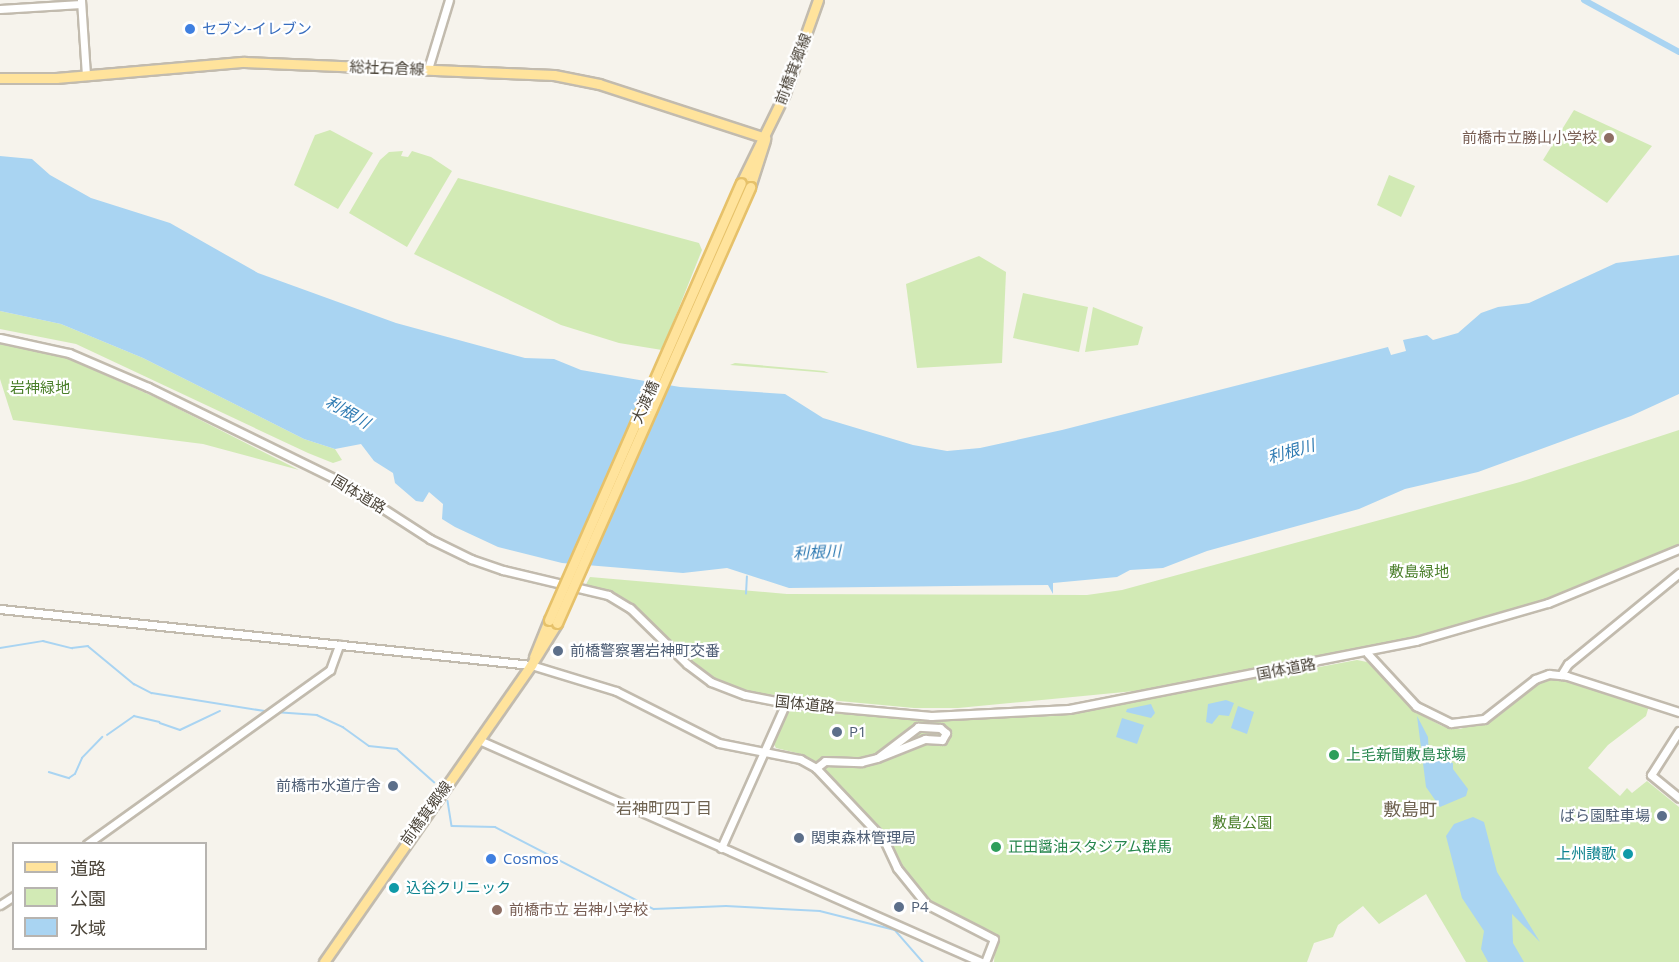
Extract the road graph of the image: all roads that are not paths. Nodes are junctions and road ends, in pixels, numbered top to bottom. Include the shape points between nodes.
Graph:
1 (449, 0) edge
2 (818, 0) edge
3 (81, 2) edge
4 (0, 9) edge
5 (428, 69) junction
6 (86, 75) junction
7 (0, 78) edge
8 (765, 138) junction
9 (745, 185) joint
10 (0, 338) edge
11 (1679, 549) edge
12 (1679, 573) edge
13 (0, 609) edge
14 (553, 622) joint
15 (339, 645) junction
16 (1368, 654) junction
17 (531, 665) junction
18 (1561, 675) junction
19 (786, 703) junction
20 (1679, 712) edge
21 (1679, 731) edge
22 (479, 740) junction
23 (764, 752) junction
24 (880, 756) junction
25 (816, 768) junction
26 (1679, 798) edge
27 (88, 842) edge
28 (722, 848) junction
29 (324, 962) edge
30 (983, 962) edge

1 - 5 street
2 - 8 main road, 前橋箕郷線
3 - 4 street
3 - 6 street
5 - 6 main road, 総社石倉線 via 244,62
5 - 8 main road, 総社石倉線 via 573,77
6 - 7 main road, 総社石倉線
8 - 9 main road, 前橋箕郷線
9 - 14 main road, 大渡橋, bridge
10 - 19 street, 国体道路 via 69,352 148,387 342,482 423,535 471,559 608,595 630,608 711,682 745,696
11 - 16 street, 国体道路 via 1525,611
12 - 18 street via 1568,664
13 - 15 street
14 - 17 main road, 前橋箕郷線
15 - 17 street
15 - 27 street via 330,670
16 - 18 street via 1423,711 1459,724 1492,714 1539,677
16 - 19 street, 国体道路 via 1101,704 1038,712 931,716
17 - 22 main road, 前橋箕郷線
17 - 23 street via 639,700 718,743
18 - 20 street
19 - 23 street
21 - 26 street via 1651,776
22 - 28 street
22 - 29 main road, 前橋箕郷線
23 - 25 street via 800,759
23 - 28 street
24 - 24 street via 918,727 940,728 946,733 942,740 925,739
24 - 25 street via 861,762 825,760
25 - 30 street via 884,840 897,868 926,904 994,939
28 - 30 street

